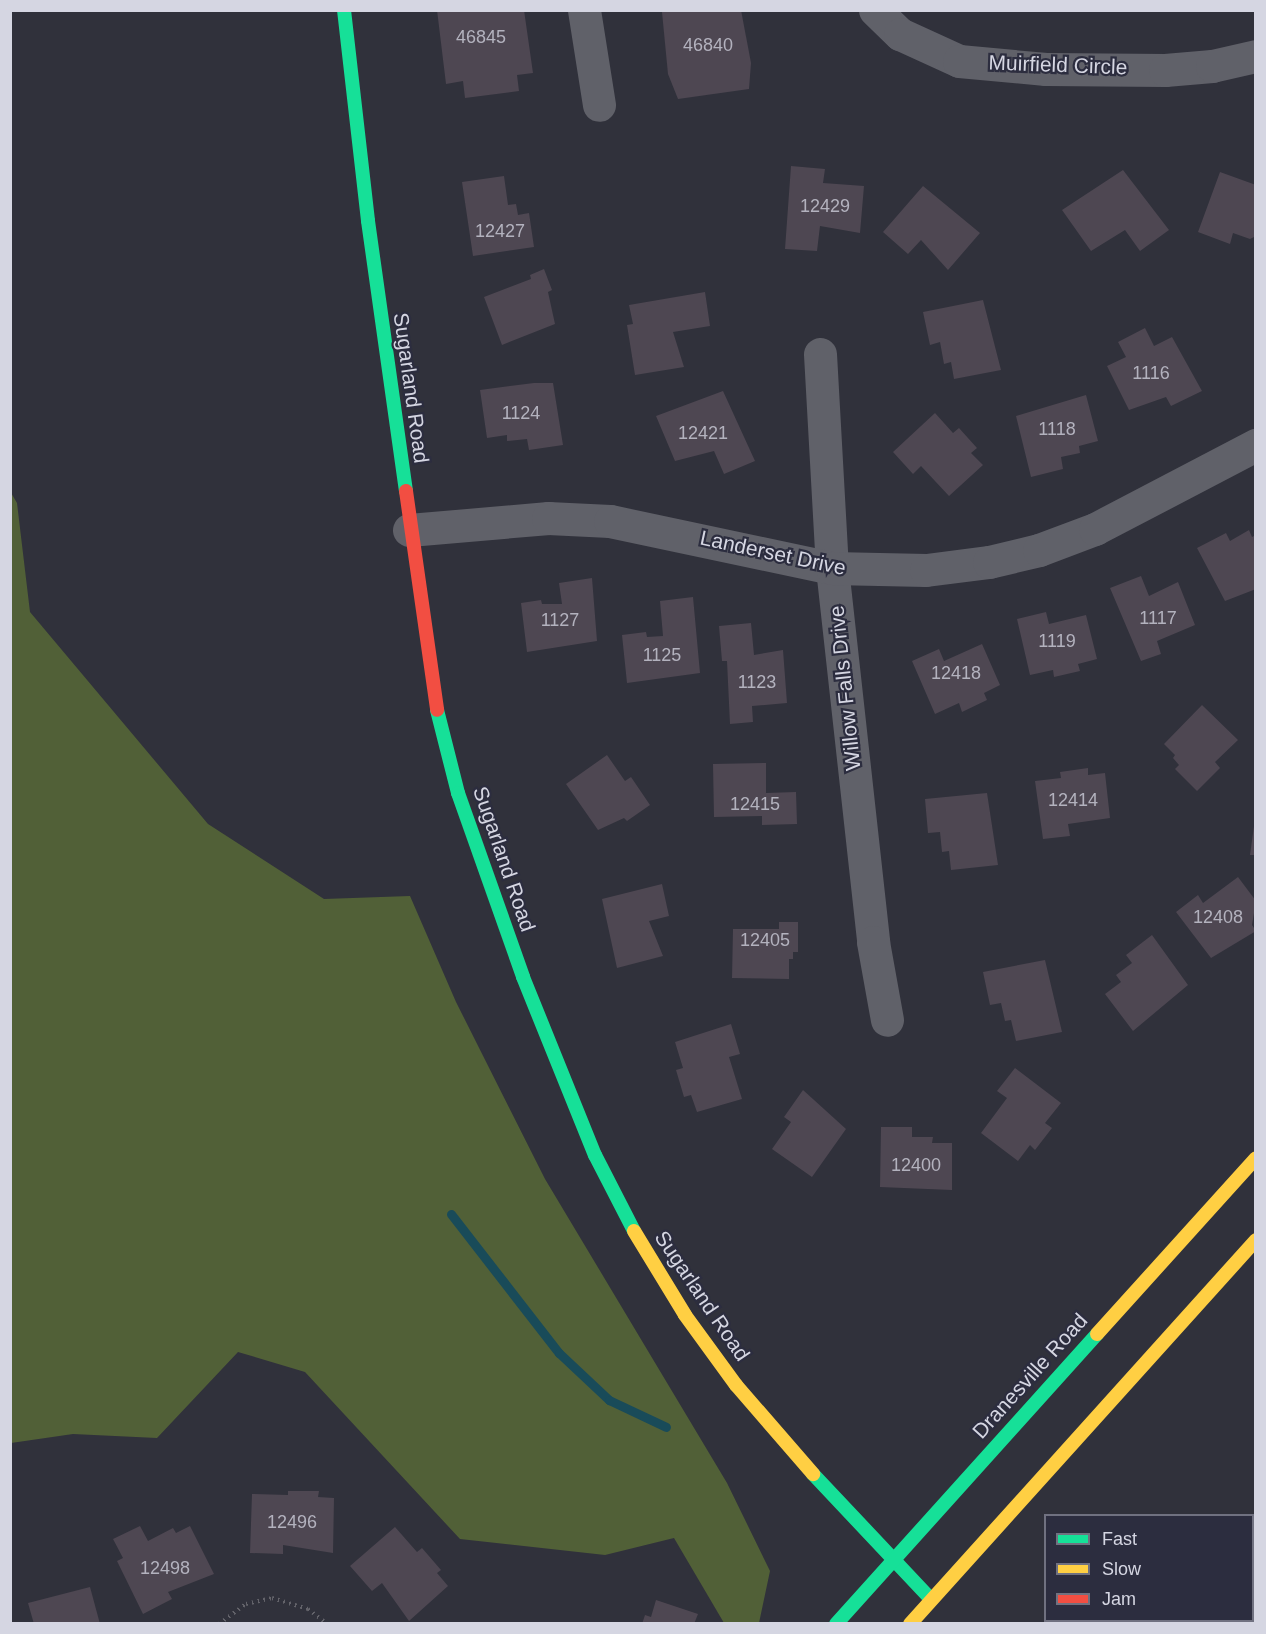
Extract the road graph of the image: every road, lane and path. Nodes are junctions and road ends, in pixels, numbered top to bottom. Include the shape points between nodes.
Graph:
1 (344, 10) edge
2 (585, 10) edge
3 (875, 10) edge
4 (1256, 56) edge
5 (599, 105) dead end
6 (820, 354) dead end
7 (1256, 445) edge
8 (409, 530) junction
9 (832, 568) junction
10 (887, 1020) dead end
11 (1256, 1158) edge
12 (1256, 1240) edge
13 (893, 1561) junction
14 (931, 1599) junction
15 (219, 1623) edge
16 (327, 1623) edge
17 (836, 1623) edge
18 (910, 1623) edge

1 - 8 street, Sugarland Road
2 - 5 street
3 - 4 street, Muirfield Circle via 900,34 959,62 1046,69 1165,70 1212,66
6 - 9 street, Willow Falls Drive
7 - 9 street, Landerset Drive via 1095,529 1039,550 989,562 926,570
8 - 9 street, Landerset Drive via 548,518 610,521
8 - 13 street, Sugarland Road via 437,709 458,792 523,976 595,1155 644,1250 729,1376
9 - 10 street, Willow Falls Drive via 873,942
11 - 13 street, Dranesville Road
12 - 14 street
13 - 14 street, Sugarland Road
13 - 17 street, Dranesville Road
14 - 18 street
15 - 16 path via 246,1604 272,1598 308,1609

